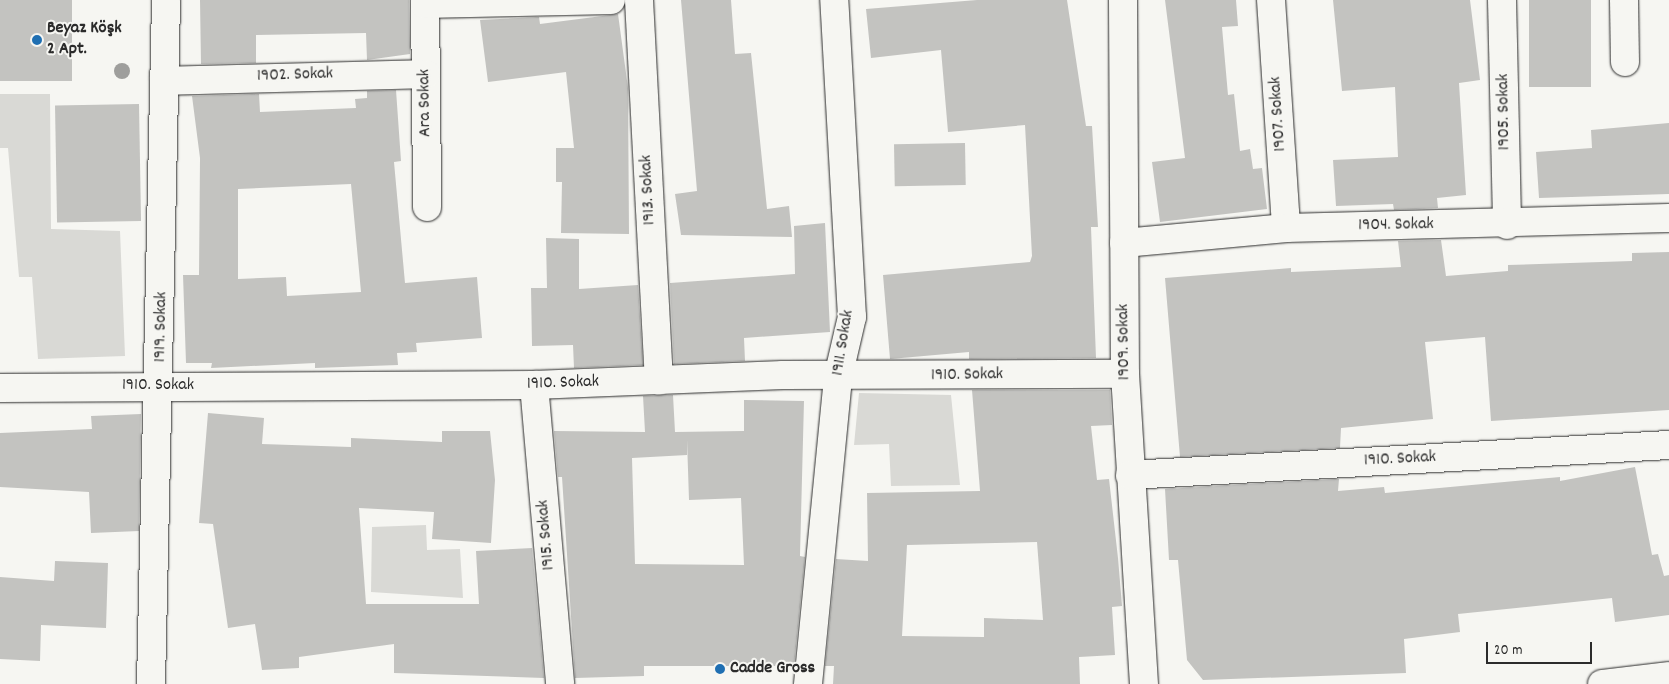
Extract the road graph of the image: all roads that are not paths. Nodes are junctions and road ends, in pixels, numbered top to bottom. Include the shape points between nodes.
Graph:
1 (166, 0) edge
2 (612, 0) edge
3 (639, 0) edge
4 (834, 0) edge
5 (1122, 0) edge
6 (1271, 0) edge
7 (1502, 0) edge
8 (1624, 0) edge
9 (425, 2) edge
10 (1625, 62) dead end
11 (426, 74) junction
12 (164, 81) junction
13 (428, 207) dead end
14 (1669, 218) edge
15 (1508, 225) junction
16 (1286, 228) junction
17 (1124, 243) junction
18 (1125, 374) junction
19 (838, 377) junction
20 (659, 380) junction
21 (161, 385) junction
22 (534, 385) junction
23 (0, 388) edge
24 (1669, 445) edge
25 (1130, 475) junction
26 (1669, 676) edge
27 (151, 684) edge
28 (560, 684) edge
29 (808, 684) edge
30 (1144, 684) edge
31 (1602, 684) edge

1 - 12 street, 1919. Sokak
2 - 9 street
3 - 20 street, 1913. Sokak
4 - 19 street, 1911. Sokak via 852,317
5 - 17 street, 1909. Sokak
6 - 16 street, 1907. Sokak
7 - 15 street, 1905. Sokak
8 - 10 street
9 - 11 street, Ara Sokak
11 - 12 street, 1902. Sokak
11 - 13 street, Ara Sokak
12 - 21 street, 1919. Sokak
14 - 15 street, 1904. Sokak
15 - 16 street, 1904. Sokak
16 - 17 street, 1904. Sokak
17 - 18 street, 1909. Sokak
18 - 19 street, 1910. Sokak
18 - 25 street, 1909. Sokak
19 - 20 street, 1910. Sokak via 783,375
19 - 29 street, 1911. Sokak
20 - 22 street, 1910. Sokak
21 - 22 street, 1910. Sokak
21 - 23 street, 1910. Sokak
21 - 27 street, 1919. Sokak
22 - 28 street, 1915. Sokak
24 - 25 street, 1910. Sokak
25 - 30 street, 1909. Sokak
26 - 31 street

